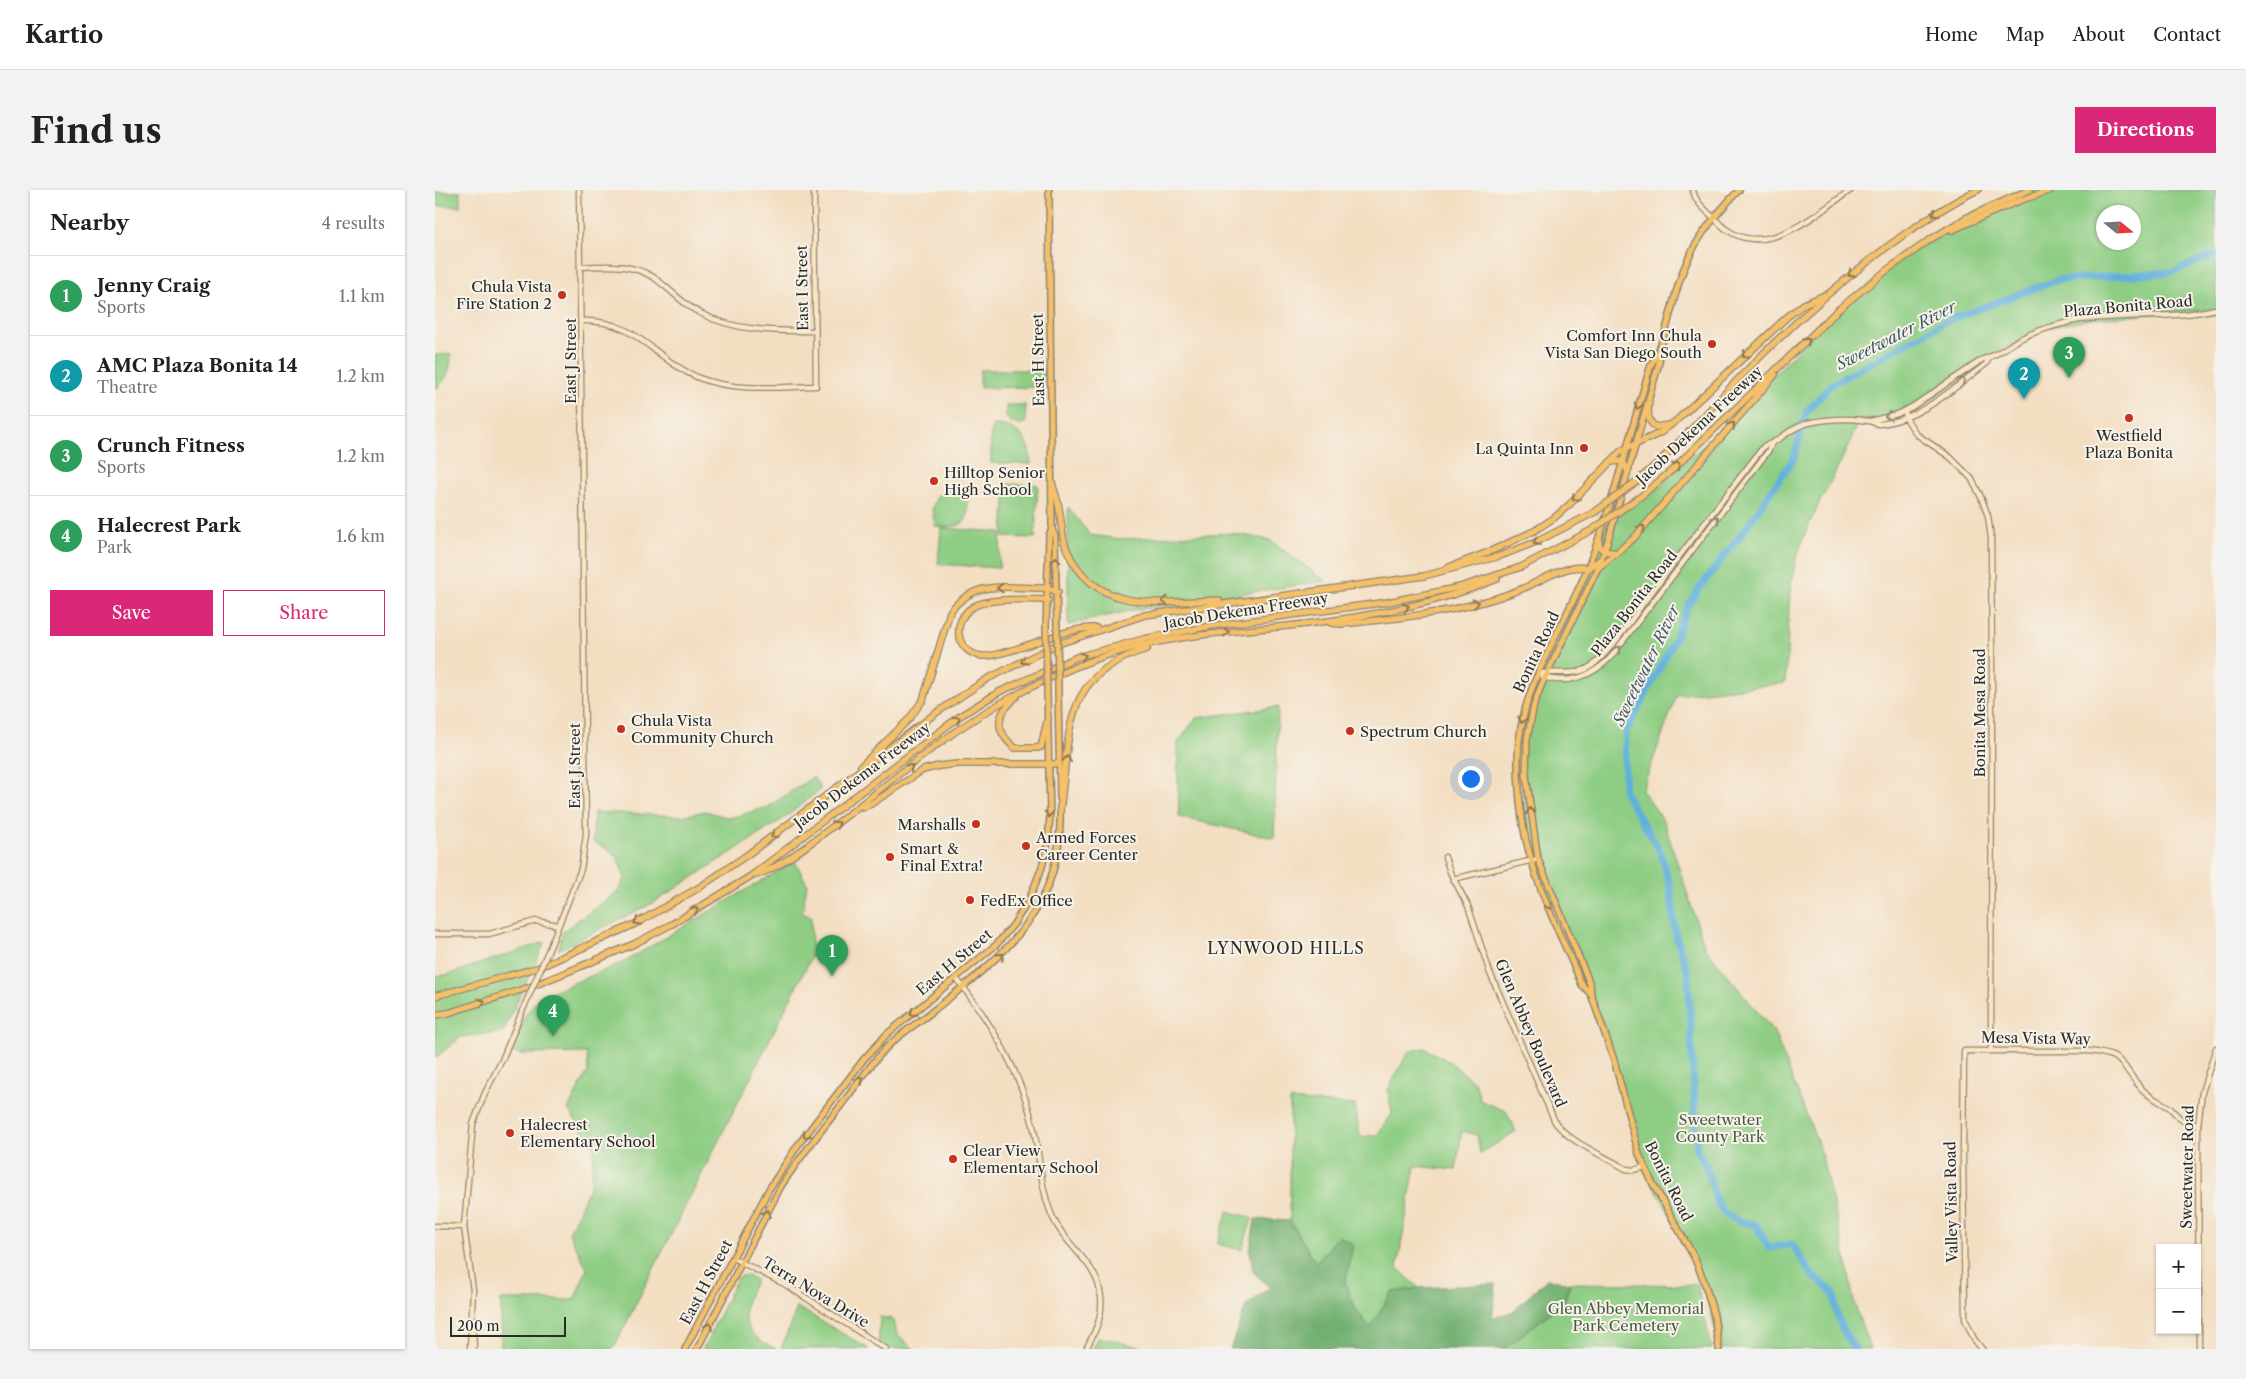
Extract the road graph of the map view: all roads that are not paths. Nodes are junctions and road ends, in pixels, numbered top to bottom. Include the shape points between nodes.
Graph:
1 (579, 190) edge
2 (813, 190) edge
3 (1049, 190) edge
4 (1693, 190) edge
5 (1739, 190) edge
6 (1851, 190) edge
7 (1978, 190) edge
8 (2029, 190) edge
9 (2051, 190) edge
10 (1713, 218) junction
11 (1931, 239) junction
12 (581, 267) junction
13 (1825, 295) junction
14 (2216, 309) edge
15 (582, 321) junction
16 (815, 331) junction
17 (1660, 351) junction
18 (1794, 353) junction
19 (1989, 358) junction
20 (1649, 400) junction
21 (1905, 410) junction
22 (1906, 418) junction
23 (1871, 421) junction
24 (1671, 425) junction
25 (1637, 442) junction
26 (1771, 445) junction
27 (1625, 448) junction
28 (1622, 461) junction
29 (1608, 462) junction
30 (1628, 471) junction
31 (1052, 482) junction
32 (1052, 529) junction
33 (1599, 538) junction
34 (1604, 551) junction
35 (1617, 553) junction
36 (1601, 559) junction
37 (1521, 568) junction
38 (1588, 568) junction
39 (1598, 568) junction
40 (1424, 576) junction
41 (1048, 588) junction
42 (1057, 592) junction
43 (1249, 599) junction
44 (1048, 600) junction
45 (1324, 622) junction
46 (1101, 628) junction
47 (1178, 640) junction
48 (1549, 672) junction
49 (1538, 674) junction
50 (1545, 678) junction
51 (1044, 681) junction
52 (1048, 716) junction
53 (1058, 764) junction
54 (1049, 765) junction
55 (841, 784) junction
56 (858, 808) junction
57 (1060, 810) junction
58 (1445, 857) dead end
59 (1538, 859) junction
60 (1531, 861) junction
61 (751, 876) junction
62 (1453, 879) junction
63 (558, 925) junction
64 (435, 934) edge
65 (956, 978) junction
66 (963, 987) junction
67 (435, 992) edge
68 (450, 992) junction
69 (1591, 994) junction
70 (435, 996) edge
71 (435, 1015) edge
72 (2216, 1048) edge
73 (1964, 1050) joint
74 (1991, 1050) junction
75 (2198, 1125) junction
76 (1644, 1167) junction
77 (435, 1226) edge
78 (464, 1227) junction
79 (733, 1258) junction
80 (741, 1263) junction
81 (472, 1318) junction
82 (470, 1349) edge
83 (474, 1349) edge
84 (685, 1349) edge
85 (697, 1349) edge
86 (886, 1349) edge
87 (1086, 1349) edge
88 (1719, 1349) edge
89 (1982, 1349) edge
90 (2199, 1349) edge

1 - 12 street, East J Street
2 - 16 street, East I Street
3 - 31 main road, East H Street
4 - 10 street via 1698,202
5 - 10 main road, Bonita Road
6 - 10 street via 1790,232 1763,240 1740,237
7 -> 13 highway, Jacob Dekema Freeway via 1943,208 1877,253
8 - 11 highway, Jacob Dekema Freeway via 1966,218
9 - 11 highway
10 - 17 main road, Bonita Road via 1685,266
18 -> 11 highway, Jacob Dekema Freeway via 1840,308
12 - 15 street, East J Street
12 - 16 street via 626,267 644,272 660,281 694,310 723,322 759,331
13 -> 24 highway via 1804,304 1787,317
13 -> 40 highway, Jacob Dekema Freeway, bridge via 1661,461 1595,512 1500,556
14 - 19 street, Plaza Bonita Road via 2179,316 2074,321 2037,332
15 - 16 street, East I Street via 610,323 626,329 678,368 711,382 739,387 816,386
15 - 63 street, East J Street via 586,835 581,869
17 - 20 main road, Bonita Road
17 -> 27 main road, Bonita Road via 1651,365
35 -> 18 highway via 1634,538
37 -> 18 highway, Jacob Dekema Freeway, bridge via 1590,531 1640,497
19 - 21 street, Plaza Bonita Road
22 -> 19 street, Plaza Bonita Road via 1986,364
20 - 24 highway via 1650,423 1656,427
20 - 25 main road, Bonita Road
21 - 22 street
21 -> 23 street, Plaza Bonita Road
22 - 23 street, Plaza Bonita Road via 1877,424
22 - 74 street, Bonita Mesa Road via 1916,434 1950,457 1971,478 1989,523
23 - 26 street, Plaza Bonita Road via 1836,420 1801,425
24 - 25 highway
25 - 27 highway
25 - 30 main road, Bonita Road
26 - 48 street, Plaza Bonita Road via 1764,446 1599,658 1580,671
50 -> 26 street, Plaza Bonita Road via 1579,678 1592,673 1610,658
27 - 28 main road, Bonita Road
27 - 29 highway
28 - 29 highway
28 - 30 highway
28 - 33 main road, Bonita Road
29 -> 40 highway via 1564,508 1534,531
30 - 34 main road, Bonita Road
31 - 32 main road, East H Street
43 -> 31 highway via 1133,602 1095,587 1066,548
32 - 41 main road, East H Street via 1049,535
42 -> 32 main road, East H Street
33 - 34 highway via 1599,546
33 - 38 main road, Bonita Road
34 - 35 highway
34 - 36 main road, Bonita Road
35 - 39 highway
36 - 38 highway
36 - 39 main road, Bonita Road
45 -> 37 highway via 1389,612 1437,599 1480,586
61 -> 37 highway, Jacob Dekema Freeway via 960,716 999,692 1077,657 1144,638 1211,626 1409,599
45 -> 38 highway via 1341,624 1429,614 1511,593 1577,566
38 - 49 main road, Bonita Road
39 - 48 main road, Bonita Road
40 - 43 highway, Jacob Dekema Freeway
41 - 42 highway
41 - 44 main road, East H Street
41 -> 55 highway via 984,588 958,601 951,612 923,700 909,719
42 - 53 main road, East H Street, bridge
43 - 46 highway, Jacob Dekema Freeway via 1145,615
44 - 46 highway via 1000,601 973,606 962,618 958,629 959,642 969,652 987,656 1083,628
44 - 52 main road, East H Street, bridge
47 -> 45 highway
46 -> 55 highway, Jacob Dekema Freeway via 1058,644 987,680 935,713
47 - 51 highway via 1098,658
57 -> 47 highway via 1071,722 1077,701 1091,680 1115,660
48 - 49 street, Plaza Bonita Road
48 - 50 main road, Bonita Road
49 - 50 street, Plaza Bonita Road
49 -> 60 main road, Bonita Road via 1526,704 1518,760 1522,811
59 -> 50 main road, Bonita Road via 1525,757 1529,722
51 - 52 highway via 1013,699 1001,716 1001,733 1015,748 1037,748 1043,741
56 -> 51 highway via 952,734 993,707
52 - 54 main road, East H Street
53 - 54 highway
53 - 57 main road, East H Street
54 - 56 highway via 958,764 923,770 871,804
54 -> 65 main road, East H Street via 1048,842 1035,887 1013,925 996,945
55 -> 68 highway, Jacob Dekema Freeway via 740,860 635,924 540,967
61 -> 56 highway via 767,872
66 -> 57 main road, East H Street via 996,960 1029,922 1044,894 1053,865
58 - 62 street, Glen Abbey Boulevard
59 - 60 street
59 - 69 main road, Bonita Road via 1590,984
60 - 62 street
60 -> 69 main road, Bonita Road via 1582,985
71 -> 61 highway, Jacob Dekema Freeway via 530,987 633,944
62 - 76 street, Glen Abbey Boulevard via 1469,906 1491,973 1560,1130 1626,1168
63 - 64 street via 536,921 489,934
63 - 78 street, East J Street, bridge via 473,1124
65 - 66 street
65 -> 79 main road, East H Street via 887,1034 865,1059 782,1166
80 -> 66 main road, East H Street via 794,1165 877,1059 891,1043
66 - 87 street via 1007,1052 1022,1090 1033,1125 1052,1217 1098,1282 1101,1315
67 - 68 highway
68 - 70 highway, Jacob Dekema Freeway
69 - 76 main road, Bonita Road via 1614,1060 1632,1135
72 - 75 street, Sweetwater Road via 2202,1092
73 - 74 street, Mesa Vista Way
73 - 89 street, Valley Vista Road via 1965,1319 1974,1340
74 - 75 street, Mesa Vista Way via 2105,1052 2119,1059 2145,1092 2169,1107 2184,1124
75 - 90 street, Sweetwater Road
76 - 88 main road, Bonita Road via 1704,1281
77 - 78 street
78 - 81 street, East J Street via 473,1290
79 - 80 street, Terra Nova Drive
79 - 84 main road, East H Street
85 -> 80 main road, East H Street
80 - 86 street, Terra Nova Drive via 786,1286
81 - 82 street, East J Street
81 - 83 street, East J Street

